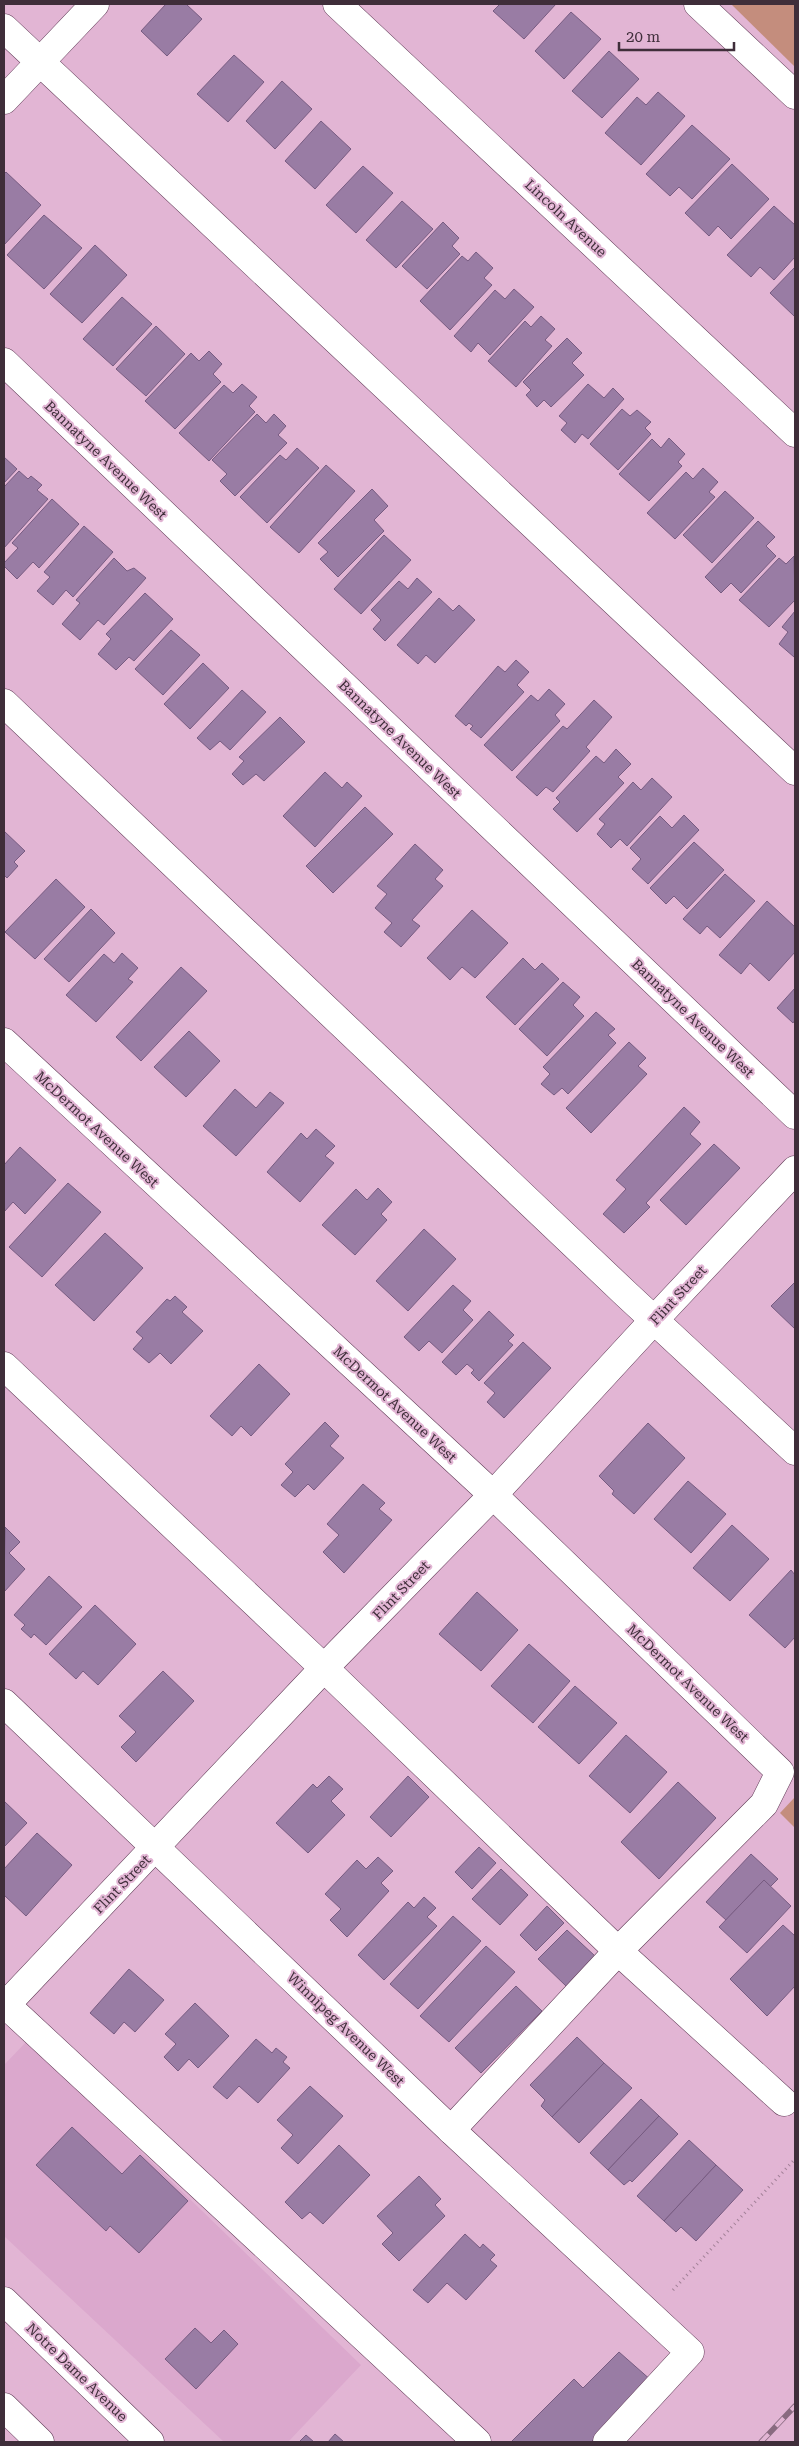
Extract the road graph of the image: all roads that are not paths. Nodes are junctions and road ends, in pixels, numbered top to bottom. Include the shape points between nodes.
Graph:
1 (96, 4) edge
2 (337, 4) edge
3 (698, 4) edge
4 (4, 28) edge
5 (40, 63) junction
6 (795, 96) edge
7 (4, 100) edge
8 (4, 362) edge
9 (795, 433) edge
10 (4, 703) edge
11 (795, 772) edge
12 (4, 1042) edge
13 (795, 1115) edge
14 (795, 1170) edge
15 (654, 1320) junction
16 (4, 1366) edge
17 (795, 1451) edge
18 (493, 1495) junction
19 (324, 1668) junction
20 (4, 1702) edge
21 (156, 1848) junction
22 (618, 1951) junction
23 (5, 2005) edge
24 (784, 2102) dead end
25 (451, 2130) junction
26 (4, 2301) edge
27 (4, 2407) edge
28 (40, 2442) edge
29 (150, 2442) edge
30 (478, 2442) edge
31 (607, 2442) edge

1 - 5 street
2 - 9 street, Lincoln Avenue
3 - 6 street
4 - 5 street
5 - 7 street
5 - 11 street
8 - 13 street, Bannatyne Avenue West
10 - 15 street
12 - 18 street, McDermot Avenue West
14 - 15 street, Flint Street
15 - 17 street
15 - 18 street, Flint Street
16 - 19 street
18 - 19 street, Flint Street
18 - 22 street, McDermot Avenue West via 780,1772 764,1804
19 - 21 street, Flint Street
19 - 22 street
20 - 21 street, Winnipeg Avenue West
21 - 23 street, Flint Street
21 - 25 street, Winnipeg Avenue West
22 - 24 street
22 - 25 street
23 - 30 street
25 - 31 street, Winnipeg Avenue West via 690,2352
26 - 29 street, Notre Dame Avenue
27 - 28 street

